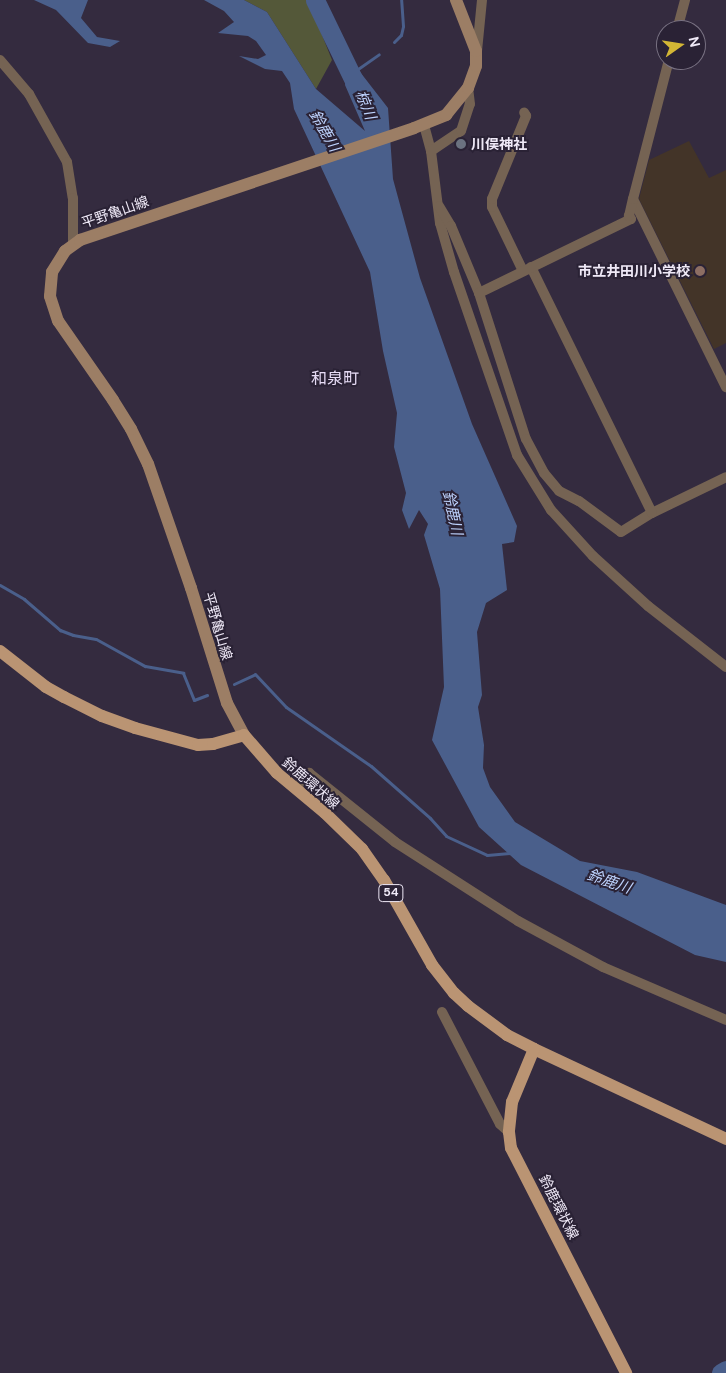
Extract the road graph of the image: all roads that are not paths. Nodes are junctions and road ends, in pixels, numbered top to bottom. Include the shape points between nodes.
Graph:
1 (685, 0) edge
2 (482, 2) edge
3 (458, 5) edge
4 (680, 20) edge
5 (0, 60) edge
6 (476, 66) junction
7 (666, 70) edge
8 (468, 88) junction
9 (524, 112) dead end
10 (419, 126) junction
11 (431, 151) junction
12 (633, 199) junction
13 (438, 205) junction
14 (77, 242) junction
15 (527, 269) junction
16 (479, 293) junction
17 (726, 387) edge
18 (726, 477) edge
19 (652, 513) junction
20 (0, 651) edge
21 (726, 668) edge
22 (244, 735) junction
23 (296, 789) junction
24 (442, 1012) dead end
25 (726, 1020) edge
26 (534, 1049) junction
27 (509, 1132) junction
28 (726, 1139) edge
29 (626, 1373) edge

1 - 4 street
2 - 3 street via 473,15 467,15
2 - 6 street
3 - 6 main road, 平野亀山線 via 476,52
5 - 14 street via 29,94 52,130 67,162
6 - 8 main road, 平野亀山線
7 - 12 street
8 - 10 main road, 平野亀山線 via 446,114
8 - 11 street via 470,104 461,131
9 - 15 street via 526,116 492,199 492,207
10 - 11 street
10 - 14 main road, 平野亀山線
11 - 13 street
12 - 15 street via 631,219
12 - 17 street
13 - 16 street via 452,226
13 - 21 street via 457,281 517,455 551,510 593,556 648,606
14 - 22 main road, 平野亀山線 via 57,260 52,272 53,308 58,321 127,423 148,464 227,703
15 - 16 street
15 - 19 street
16 - 19 street via 526,439 544,473 559,491 579,501 621,532
18 - 19 street
20 - 22 main road via 46,687 102,716 135,728 205,745
22 - 23 main road, 鈴鹿環状線 / 54 via 264,760
23 - 25 street via 309,773 395,842 518,921 603,967
23 - 26 main road, 鈴鹿環状線 / 54 via 362,849 432,964 454,993 488,1022
24 - 27 street via 500,1124
26 - 27 main road, 鈴鹿環状線 via 512,1102
26 - 28 main road, 鈴鹿環状線 / 54
27 - 29 main road, 鈴鹿環状線 via 512,1148

